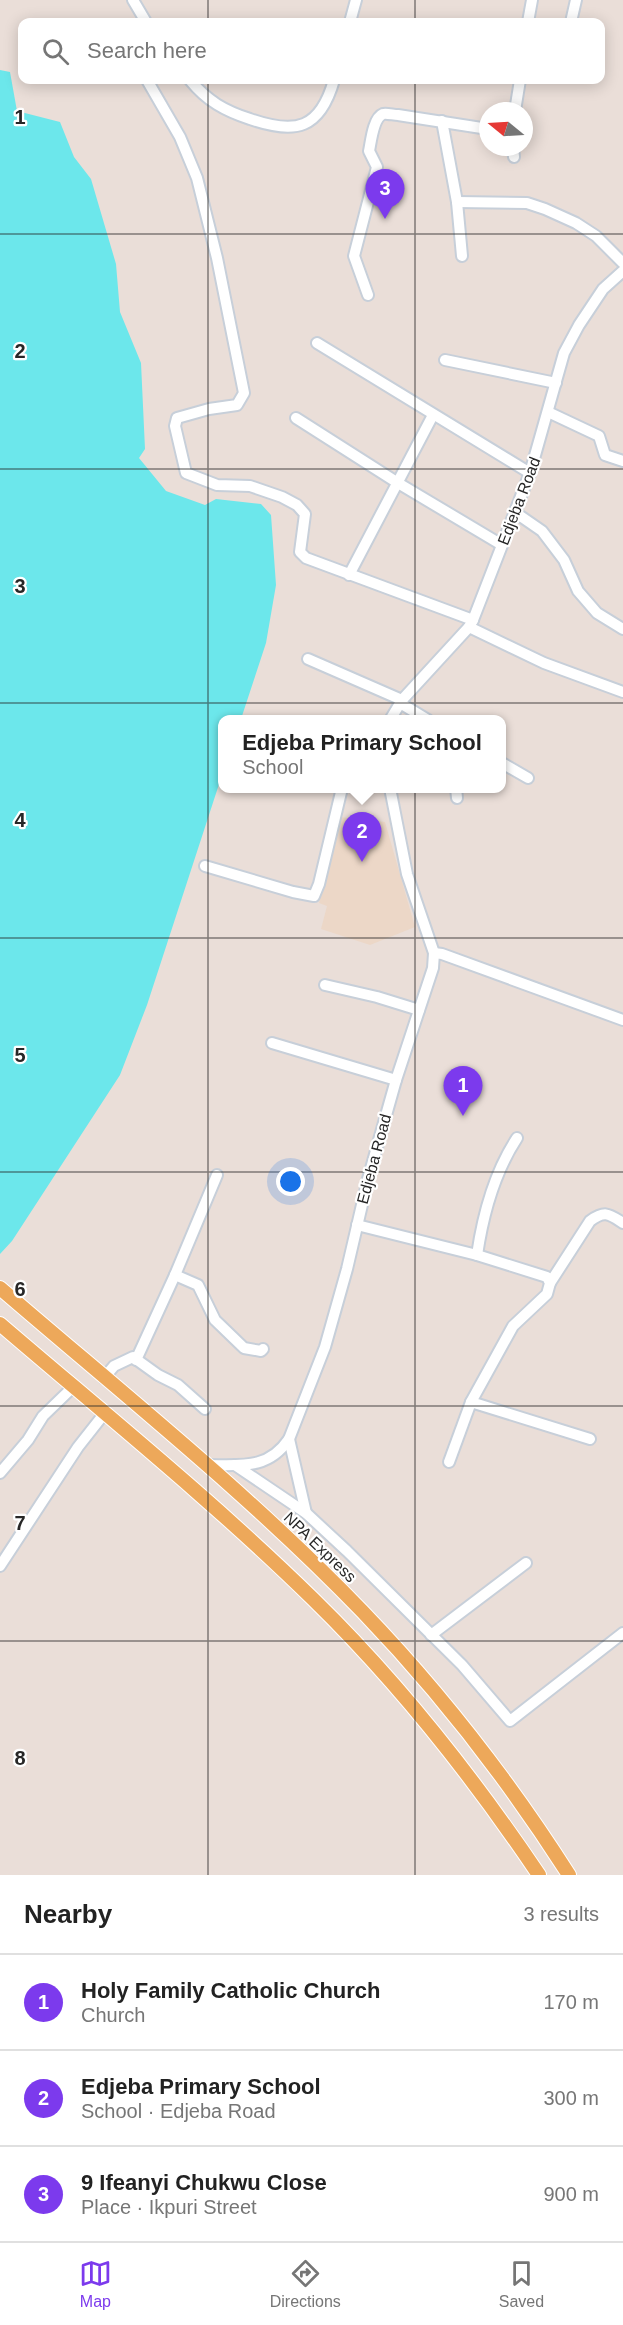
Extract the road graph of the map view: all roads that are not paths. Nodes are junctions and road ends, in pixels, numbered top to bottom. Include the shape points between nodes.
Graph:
1 (133, 0) edge
2 (356, 0) edge
3 (532, 0) edge
4 (576, 0) edge
5 (144, 18) edge
6 (351, 18) edge
7 (529, 18) edge
8 (572, 18) edge
9 (149, 84) edge
10 (194, 84) edge
11 (333, 84) edge
12 (519, 84) edge
13 (516, 102) edge
14 (442, 122) junction
15 (479, 128) edge
16 (457, 202) junction
17 (462, 256) dead end
18 (623, 263) edge
19 (623, 271) edge
20 (368, 296) dead end
21 (317, 344) dead end
22 (445, 360) dead end
23 (556, 383) junction
24 (548, 412) junction
25 (433, 415) junction
26 (296, 418) dead end
27 (623, 461) edge
28 (531, 473) junction
29 (398, 483) junction
30 (516, 513) junction
31 (502, 546) junction
32 (349, 575) junction
33 (471, 623) junction
34 (623, 629) edge
35 (308, 658) dead end
36 (623, 692) edge
37 (401, 701) junction
38 (393, 715) edge
39 (421, 715) edge
40 (506, 766) edge
41 (528, 778) dead end
42 (341, 793) edge
43 (391, 793) edge
44 (205, 866) dead end
45 (434, 953) junction
46 (325, 985) dead end
47 (419, 1010) junction
48 (623, 1020) edge
49 (272, 1043) dead end
50 (396, 1080) junction
51 (517, 1138) dead end
52 (217, 1175) dead end
53 (623, 1223) edge
54 (357, 1225) junction
55 (477, 1255) junction
56 (175, 1275) junction
57 (550, 1284) junction
58 (0, 1288) edge
59 (0, 1324) edge
60 (263, 1349) dead end
61 (136, 1360) junction
62 (104, 1378) junction
63 (73, 1387) junction
64 (471, 1401) junction
65 (205, 1409) dead end
66 (104, 1413) junction
67 (289, 1439) junction
68 (590, 1439) dead end
69 (449, 1462) dead end
70 (235, 1465) junction
71 (206, 1466) junction
72 (0, 1473) edge
73 (306, 1513) junction
74 (19, 1540) junction
75 (0, 1549) edge
76 (526, 1563) dead end
77 (0, 1566) edge
78 (623, 1633) edge
79 (431, 1635) junction
80 (539, 1875) edge
81 (569, 1875) edge

1 - 5 street
2 - 6 street
3 - 7 street
4 - 8 street
9 - 32 street via 180,137 196,178 217,258 244,393 237,405 177,418 175,426 186,473 217,485 250,486 297,505 305,514 301,555
10 - 11 street via 209,101 226,111 286,129 315,117
12 - 13 street
14 - 15 street
14 - 16 street
14 - 20 street via 383,114 376,123 369,156 377,167 354,256
16 - 17 street
16 - 18 street via 527,203 545,209 596,236
19 - 23 street, Edjeba Road via 603,289 579,325 564,354
21 - 25 street
22 - 23 street
23 - 24 street, Edjeba Road
24 - 27 street via 599,436 605,455
24 - 28 street, Edjeba Road
25 - 28 street
25 - 29 street
26 - 29 street
28 - 30 street, Edjeba Road
29 - 31 street
29 - 32 street
30 - 31 street, Edjeba Road
30 - 34 street via 542,531 597,613
31 - 33 street, Edjeba Road
32 - 33 street
33 - 36 street via 544,663
33 - 37 street, Edjeba Road
35 - 37 street
37 - 38 street, Edjeba Road
37 - 39 street
40 - 41 street
42 - 44 street via 314,896
43 - 45 street, Edjeba Road via 407,874
45 - 47 street, Edjeba Road via 429,986
45 - 48 street
46 - 47 street
47 - 50 street, Edjeba Road
49 - 50 street
50 - 54 street, Edjeba Road
51 - 55 street via 495,1178
52 - 56 street
53 - 57 street via 608,1214 590,1221
54 - 55 street
54 - 67 street, Edjeba Road via 325,1347
55 - 57 street via 547,1277
56 - 60 street via 198,1285 215,1320 242,1347
56 - 61 street
57 - 64 street via 547,1294 513,1326
58 - 62 main road, NPA Express
59 - 63 main road
61 - 62 street via 133,1357 114,1366
61 - 65 street via 178,1385
62 - 71 main road, NPA Express
63 - 66 main road
63 - 72 street via 43,1416
64 - 68 street
64 - 69 street
66 - 74 street
66 - 80 main road via 269,1557 358,1645 442,1743
67 - 70 street, Edjeba Road via 266,1462
67 - 73 street
70 - 71 street, Edjeba Road
70 - 73 street
71 - 81 main road, NPA Express via 320,1569 397,1649 521,1802
73 - 79 street
74 - 75 street
74 - 77 street
76 - 79 street
78 - 79 street via 510,1720

